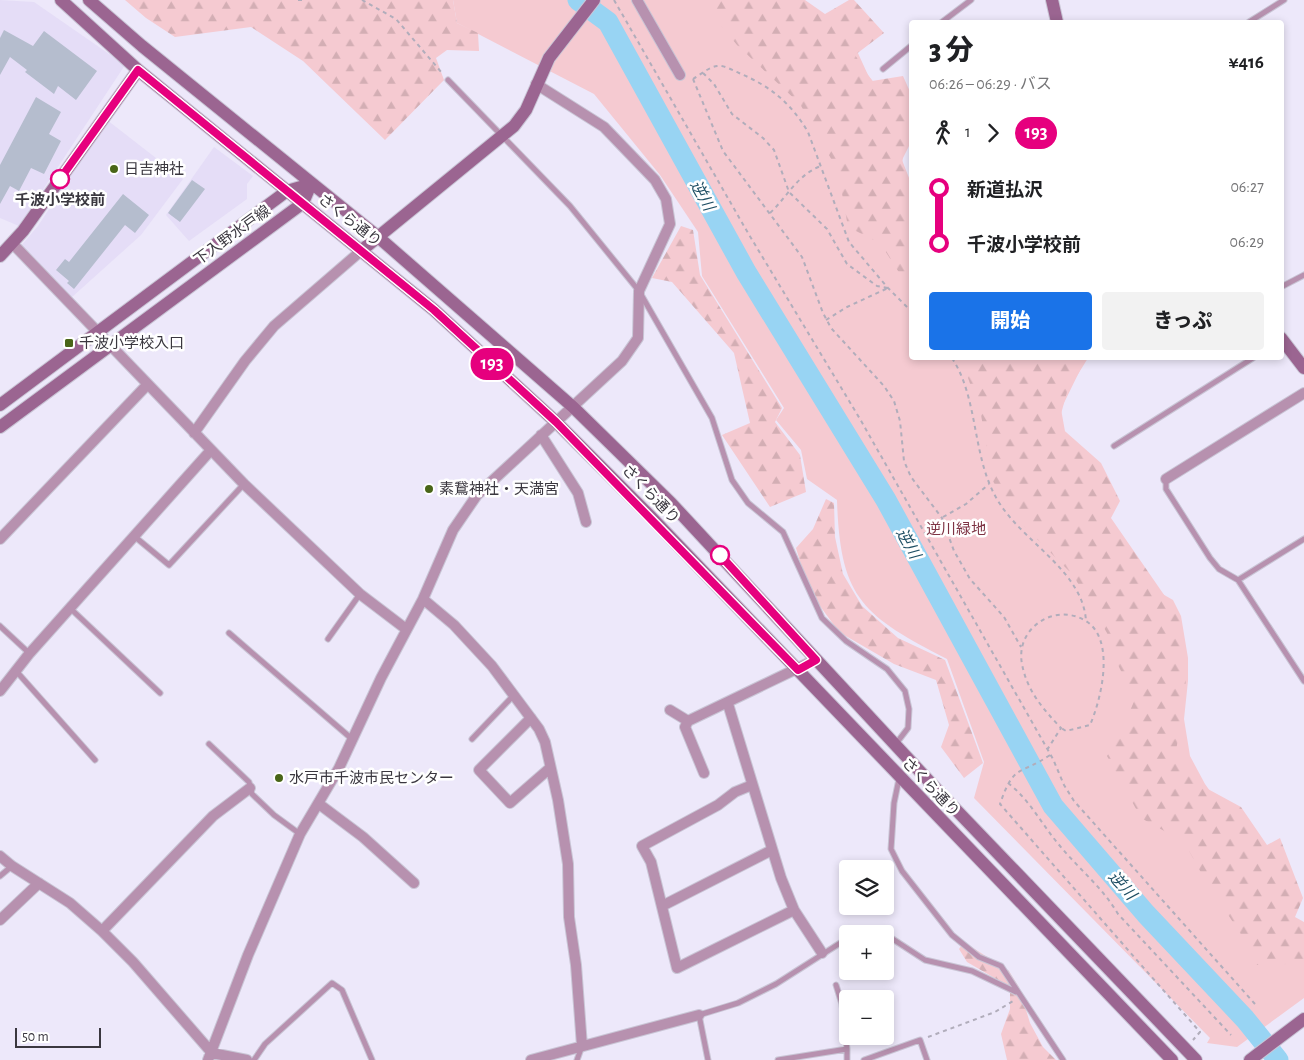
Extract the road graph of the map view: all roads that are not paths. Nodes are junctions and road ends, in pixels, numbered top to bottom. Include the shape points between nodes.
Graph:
1 (61, 0) edge
2 (89, 0) edge
3 (594, 0) edge
4 (637, 0) edge
5 (971, 0) edge
6 (1052, 0) edge
7 (1284, 0) edge
8 (1274, 3) edge
9 (945, 20) edge
10 (1057, 20) edge
11 (1252, 20) edge
12 (909, 48) edge
13 (882, 69) dead end
14 (138, 70) junction
15 (680, 75) road end
16 (448, 80) road end
17 (536, 84) junction
18 (502, 138) junction
19 (311, 184) junction
20 (287, 191) junction
21 (303, 203) junction
22 (377, 236) junction
23 (13, 244) junction
24 (362, 250) junction
25 (0, 256) edge
26 (1304, 275) edge
27 (1284, 285) edge
28 (639, 291) junction
29 (99, 332) junction
30 (1284, 343) edge
31 (111, 345) junction
32 (1250, 360) edge
33 (1304, 368) edge
34 (147, 385) junction
35 (1304, 393) edge
36 (0, 405) edge
37 (572, 407) junction
38 (556, 422) junction
39 (0, 427) edge
40 (194, 433) junction
41 (541, 435) junction
42 (1114, 446) dead end
43 (210, 450) junction
44 (1166, 479) joint
45 (244, 484) junction
46 (586, 522) dead end
47 (134, 536) junction
48 (1304, 539) edge
49 (0, 540) edge
50 (1238, 580) junction
51 (360, 594) junction
52 (423, 599) junction
53 (71, 608) junction
54 (0, 626) edge
55 (406, 629) junction
56 (229, 633) dead end
57 (328, 639) dead end
58 (29, 654) junction
59 (816, 660) junction
60 (798, 670) junction
61 (17, 672) junction
62 (1304, 681) edge
63 (0, 691) edge
64 (160, 692) dead end
65 (514, 694) junction
66 (728, 704) junction
67 (670, 710) dead end
68 (531, 718) junction
69 (688, 721) junction
70 (472, 738) dead end
71 (352, 740) junction
72 (209, 744) dead end
73 (895, 745) junction
74 (95, 760) dead end
75 (550, 768) junction
76 (704, 773) dead end
77 (900, 778) junction
78 (752, 785) junction
79 (250, 788) junction
80 (319, 804) junction
81 (300, 834) junction
82 (772, 850) junction
83 (0, 856) edge
84 (12, 866) junction
85 (0, 876) edge
86 (39, 883) junction
87 (414, 883) dead end
88 (662, 906) junction
89 (794, 910) junction
90 (0, 920) edge
91 (102, 931) junction
92 (894, 940) edge
93 (839, 944) edge
94 (822, 954) junction
95 (836, 985) dead end
96 (1018, 995) junction
97 (699, 1015) junction
98 (1304, 1019) edge
99 (582, 1046) junction
100 (847, 1049) junction
101 (210, 1056) edge
102 (247, 1060) edge
103 (254, 1060) edge
104 (372, 1060) edge
105 (531, 1060) edge
106 (577, 1060) edge
107 (708, 1060) edge
108 (778, 1060) edge
109 (847, 1060) edge
110 (864, 1060) edge
111 (927, 1060) edge
112 (1063, 1060) edge
113 (1171, 1060) edge
114 (1196, 1060) edge
115 (1250, 1060) edge

1 - 14 street, さくら通り
2 - 19 street, さくら通り
3 - 17 street via 549,58
4 - 15 street
5 - 9 lane
6 - 10 street
7 - 8 lane
8 - 11 lane
12 - 13 lane
14 - 20 street, さくら通り
14 - 23 street
16 - 18 lane
17 - 18 street via 526,110
17 - 28 street via 604,128 655,180 666,199 670,224
18 - 22 street
18 - 28 lane via 570,206
19 - 20 street, 下入野水戸線
19 - 21 street
19 - 22 street, さくら通り
20 - 21 street, さくら通り
20 - 29 street, 下入野水戸線
21 - 24 street, さくら通り
21 - 31 street, 下入野水戸線
22 - 24 street
22 - 37 street, さくら通り
23 - 25 street
23 - 29 street
24 - 38 street, さくら通り via 434,310
24 - 40 street via 274,326
26 - 27 lane
28 - 37 street via 638,338 622,361
28 - 73 lane via 712,418 732,480 748,503 783,532 822,618 846,641 886,669 905,691 909,709 908,728
29 - 31 street
29 - 36 street, 下入野水戸線
30 - 33 street
31 - 34 street
31 - 39 street, 下入野水戸線
32 - 42 lane
34 - 40 street
34 - 49 street
35 - 44 street
37 - 38 street
37 - 59 street, さくら通り via 671,503
38 - 41 street
38 - 60 street, さくら通り
40 - 43 street
41 - 46 street via 578,493
41 - 52 street via 464,510
43 - 45 street
43 - 47 street
44 - 50 lane via 1166,489 1210,558 1219,569
45 - 47 lane via 169,565
45 - 51 street
47 - 53 street
48 - 50 lane
50 - 62 lane
51 - 55 street
51 - 57 lane
52 - 55 street
52 - 65 street via 460,632
53 - 58 street
53 - 64 lane
54 - 58 lane
55 - 71 street
56 - 71 lane
58 - 61 street
59 - 60 street
59 - 73 street, さくら通り
60 - 66 street
60 - 77 street, さくら通り
61 - 63 street
61 - 74 lane
65 - 68 street
65 - 70 lane
66 - 69 street
66 - 78 street
67 - 69 street
68 - 75 street via 545,742
68 - 75 street via 479,770 510,803
69 - 76 street via 685,727
71 - 80 street
72 - 79 lane via 249,782
73 - 114 street, さくら通り
75 - 99 street via 568,864
77 - 96 lane via 894,803 891,850 902,871 952,935 979,956 1001,966
77 - 113 street, さくら通り
78 - 82 street
78 - 88 street via 642,846 651,862
79 - 81 lane via 274,815
79 - 91 street via 213,816
80 - 81 street
80 - 87 street via 363,837
81 - 101 street via 248,955
82 - 88 street
82 - 89 street
83 - 84 street
84 - 85 lane
84 - 86 street
86 - 90 street
86 - 91 street via 70,903
88 - 89 street via 677,968
89 - 94 street
91 - 101 street via 133,962
92 - 96 lane via 925,960 972,971
93 - 94 lane
94 - 97 lane via 776,984 738,1003
95 - 100 lane via 842,1004
96 - 112 lane
97 - 99 street
97 - 107 lane
98 - 115 street
99 - 105 street
99 - 106 lane
100 - 108 lane
100 - 109 lane
101 - 102 street
103 - 104 lane via 265,1044 332,983 342,990
110 - 111 lane via 920,1040

